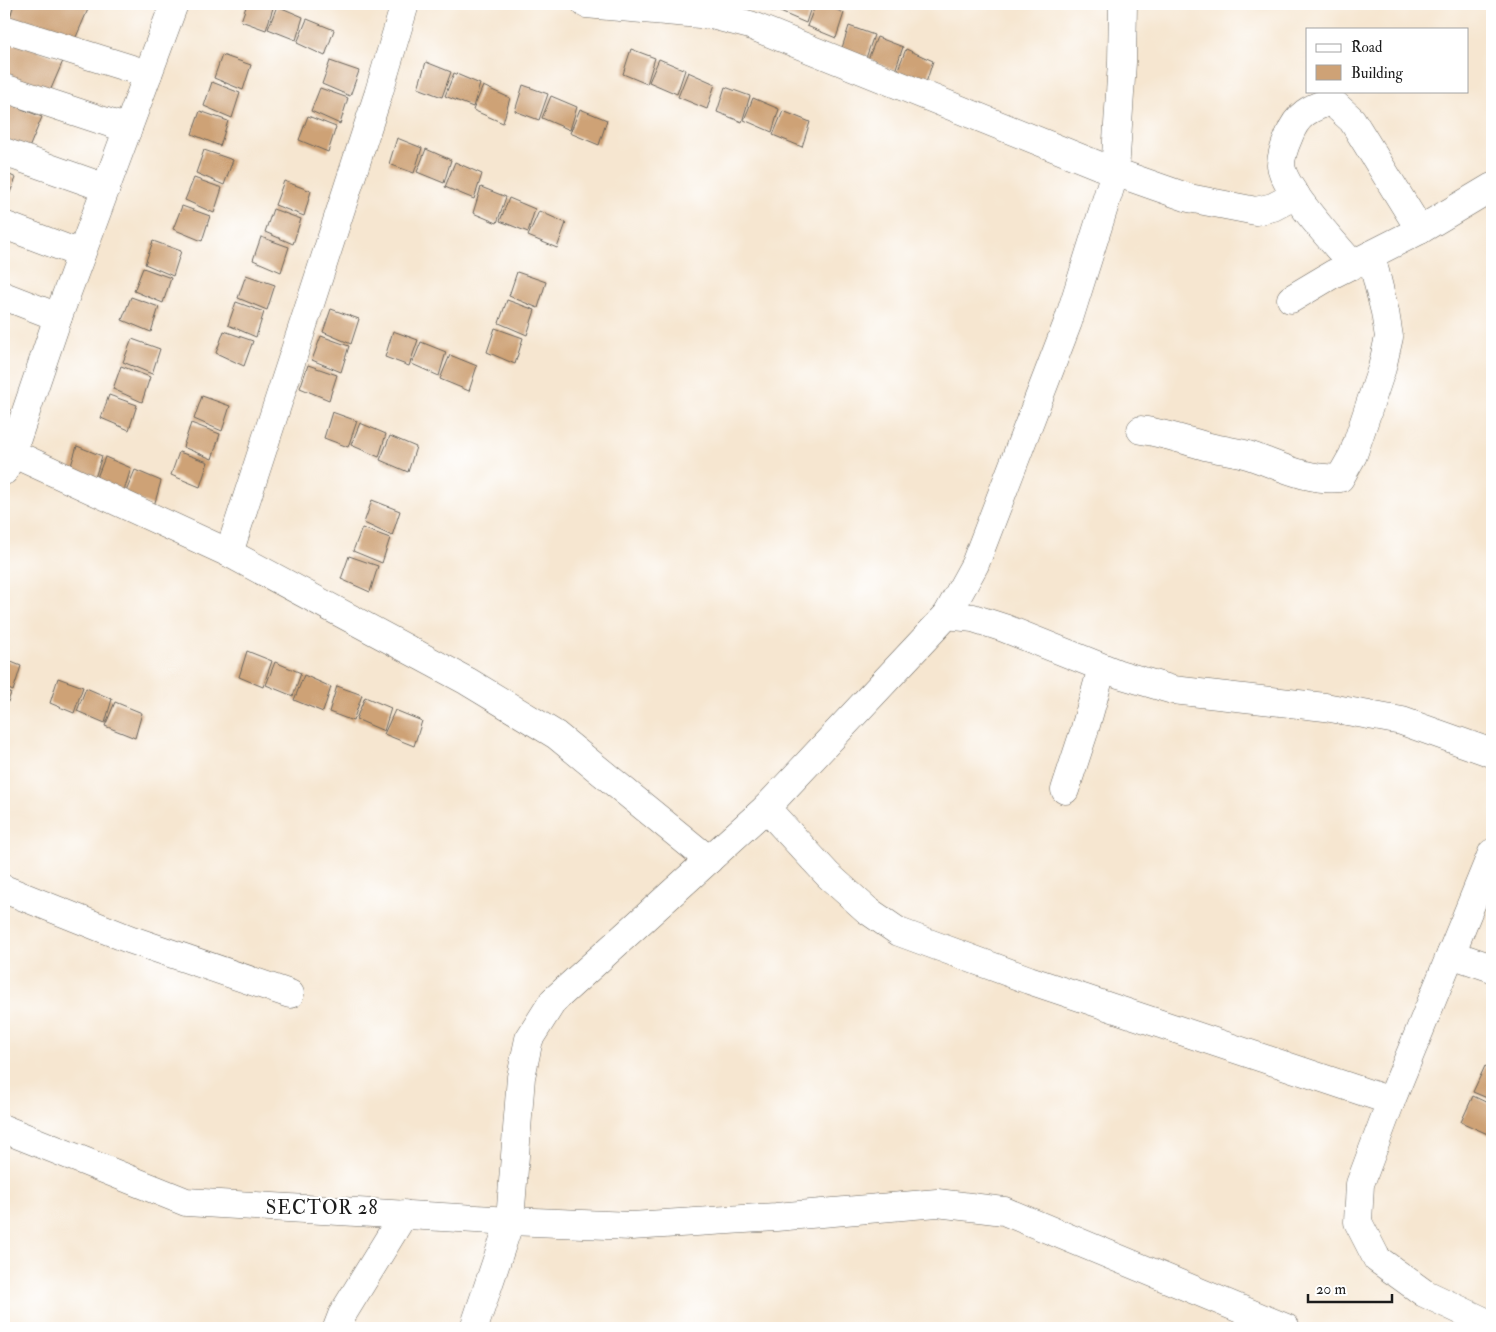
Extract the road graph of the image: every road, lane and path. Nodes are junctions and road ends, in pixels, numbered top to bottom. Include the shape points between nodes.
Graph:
1 (174, 4) edge
2 (405, 4) edge
3 (586, 4) edge
4 (1123, 4) edge
5 (4, 29) edge
6 (148, 74) junction
7 (4, 88) edge
8 (128, 129) junction
9 (4, 152) edge
10 (1115, 172) junction
11 (106, 188) junction
12 (1492, 188) edge
13 (1296, 195) junction
14 (4, 225) edge
15 (1420, 230) junction
16 (81, 254) junction
17 (1362, 260) junction
18 (4, 296) edge
19 (1291, 299) dead end
20 (58, 316) junction
21 (1141, 430) dead end
22 (8, 462) edge
23 (229, 553) junction
24 (947, 615) junction
25 (1102, 668) junction
26 (1492, 752) edge
27 (1065, 790) dead end
28 (766, 808) junction
29 (1492, 853) edge
30 (709, 860) junction
31 (4, 889) edge
32 (1451, 954) junction
33 (1492, 968) edge
34 (290, 994) dead end
35 (1391, 1101) junction
36 (4, 1129) edge
37 (404, 1214) junction
38 (510, 1221) junction
39 (1492, 1325) edge
40 (337, 1328) edge
41 (474, 1328) edge
42 (1286, 1328) edge

1 - 6 street
2 - 23 street
3 - 10 street via 672,10 750,25
4 - 10 street
5 - 6 street
6 - 8 street
7 - 8 street
8 - 11 street
9 - 11 street
10 - 13 street via 1189,198 1256,211
10 - 24 street via 1068,322 975,564
11 - 16 street
12 - 15 street
13 - 15 street via 1281,166 1284,147 1294,124 1312,107 1331,101 1352,120
13 - 17 street
14 - 16 street
15 - 17 street
16 - 20 street
17 - 19 street
17 - 21 street via 1385,312 1389,336 1382,368 1353,455 1340,478 1325,480 1249,455
18 - 20 street
20 - 22 street
22 - 23 street
23 - 30 street via 467,681 556,735
24 - 25 street via 973,618 1004,628
24 - 28 street
25 - 26 street via 1173,690 1325,707 1402,721
25 - 27 street
28 - 30 street
28 - 35 street via 828,875 867,910 899,932 1028,980
29 - 32 street
30 - 38 street via 554,1001 529,1039 521,1077
31 - 34 street via 129,939
32 - 33 street
32 - 35 street
35 - 39 street via 1360,1184 1358,1222 1377,1259 1424,1293
36 - 37 street via 186,1202
37 - 38 street
37 - 40 street
38 - 41 street
38 - 42 street via 632,1226 937,1204 1004,1211

